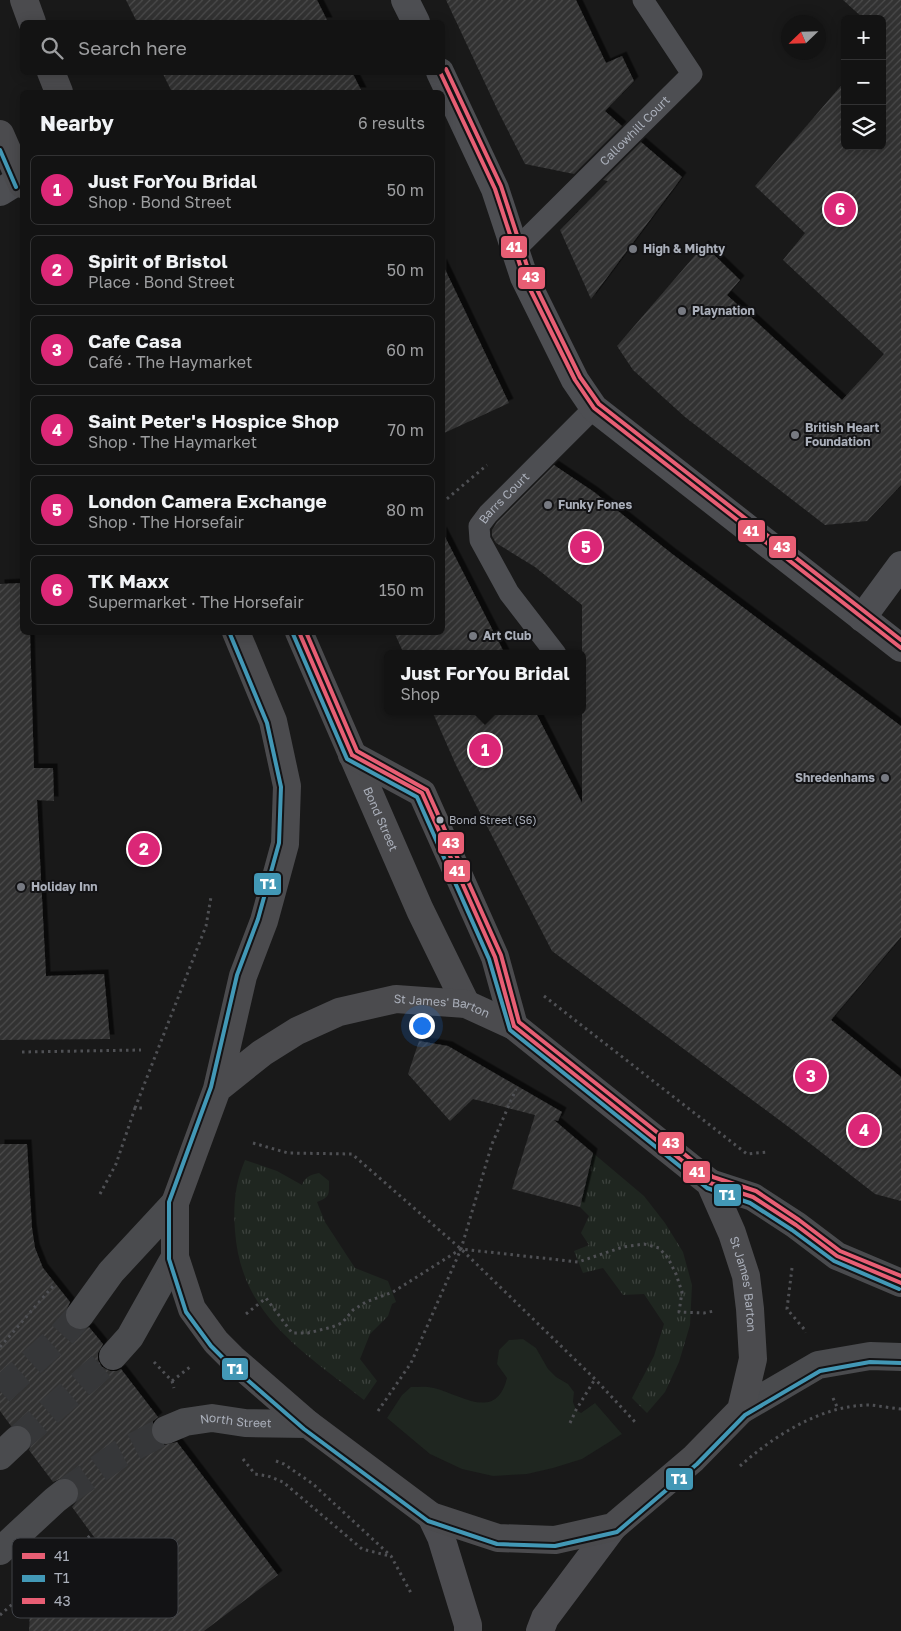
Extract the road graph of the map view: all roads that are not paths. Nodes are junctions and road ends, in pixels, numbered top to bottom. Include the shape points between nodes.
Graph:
1 (24, 0) edge
2 (405, 0) edge
3 (643, 0) edge
4 (31, 20) edge
5 (415, 20) edge
6 (52, 75) edge
7 (441, 75) edge
8 (57, 90) edge
9 (0, 134) edge
10 (14, 185) edge
11 (515, 250) junction
12 (594, 408) junction
13 (901, 565) edge
14 (862, 618) junction
15 (237, 635) edge
16 (300, 635) edge
17 (901, 648) edge
18 (553, 650) edge
19 (352, 755) junction
20 (466, 1004) junction
21 (514, 1026) junction
22 (217, 1089) junction
23 (710, 1183) junction
24 (176, 1203) junction
25 (175, 1257) junction
26 (901, 1283) edge
27 (80, 1315) tunnel mouth
28 (113, 1356) tunnel mouth
29 (901, 1357) edge
30 (741, 1410) junction
31 (308, 1424) junction
32 (166, 1430) tunnel mouth
33 (64, 1493) tunnel mouth
34 (431, 1516) junction
35 (613, 1528) junction
36 (14, 1538) edge
37 (12, 1540) edge
38 (0, 1551) edge
39 (468, 1631) edge
40 (540, 1631) edge

1 - 4 highway
2 - 5 street
3 - 11 lane, Callowhill Court via 692,74
6 - 8 highway
7 - 11 street via 495,189
9 - 10 highway
11 - 12 street via 524,277 575,380
12 - 14 street
12 - 18 lane, Barrs Court via 479,526 480,540 509,593
13 - 14 street
14 - 17 street
15 - 22 highway via 274,721 287,786 285,844 264,921 243,976
16 - 19 highway, Bond Street
19 - 20 highway, Bond Street via 420,910
19 - 21 highway via 422,793 495,957
20 - 21 highway, St James' Barton
20 - 22 highway, St James' Barton via 396,999 339,1012 297,1031 262,1053
21 - 23 highway, St James' Barton
22 - 24 highway
23 - 26 main road via 753,1196 837,1256
23 - 30 highway, St James' Barton via 746,1276 753,1359
24 - 25 highway
24 - 27 main road via 111,1272
25 - 28 main road via 130,1337
25 - 31 highway via 192,1309 216,1342
29 - 30 main road via 870,1356 818,1365
30 - 35 highway via 693,1459
31 - 32 main road, North Street via 245,1423 212,1418 185,1422
31 - 34 highway
33 - 36 main road
34 - 35 highway via 498,1538 554,1540
34 - 39 main road via 441,1537
35 - 40 main road via 544,1618
37 - 38 main road

